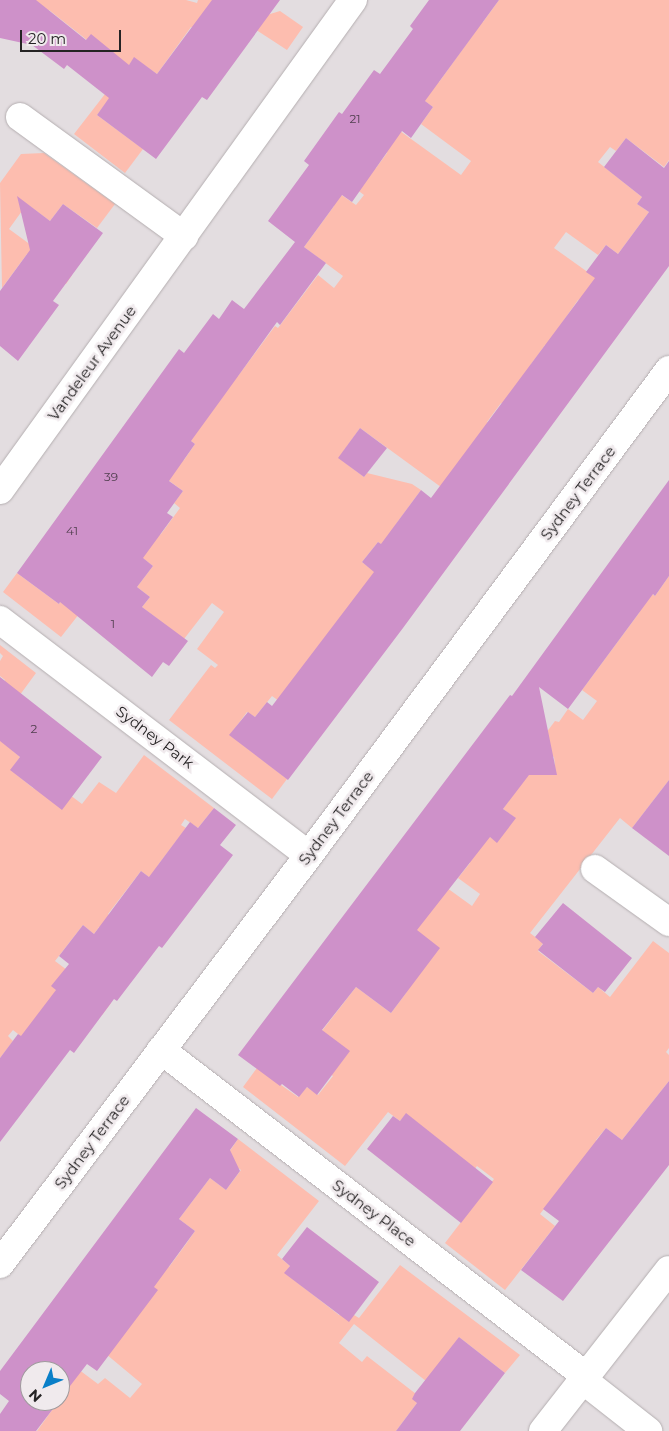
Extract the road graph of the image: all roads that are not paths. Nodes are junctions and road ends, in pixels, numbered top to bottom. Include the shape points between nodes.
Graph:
1 (354, 0) edge
2 (20, 117) dead end
3 (184, 236) junction
4 (669, 370) edge
5 (0, 490) edge
6 (0, 620) edge
7 (309, 855) junction
8 (595, 869) dead end
9 (669, 922) edge
10 (161, 1050) junction
11 (0, 1264) edge
12 (669, 1270) edge
13 (584, 1378) junction
14 (543, 1431) edge
15 (648, 1431) edge

1 - 3 street, Vandeleur Avenue
2 - 3 street
3 - 5 street, Vandeleur Avenue
4 - 7 street, Sydney Terrace
6 - 7 street, Sydney Park
7 - 10 street, Sydney Terrace
8 - 9 street
10 - 11 street, Sydney Terrace
10 - 13 street, Sydney Place
12 - 13 street
13 - 14 street
13 - 15 street, Sydney Place

